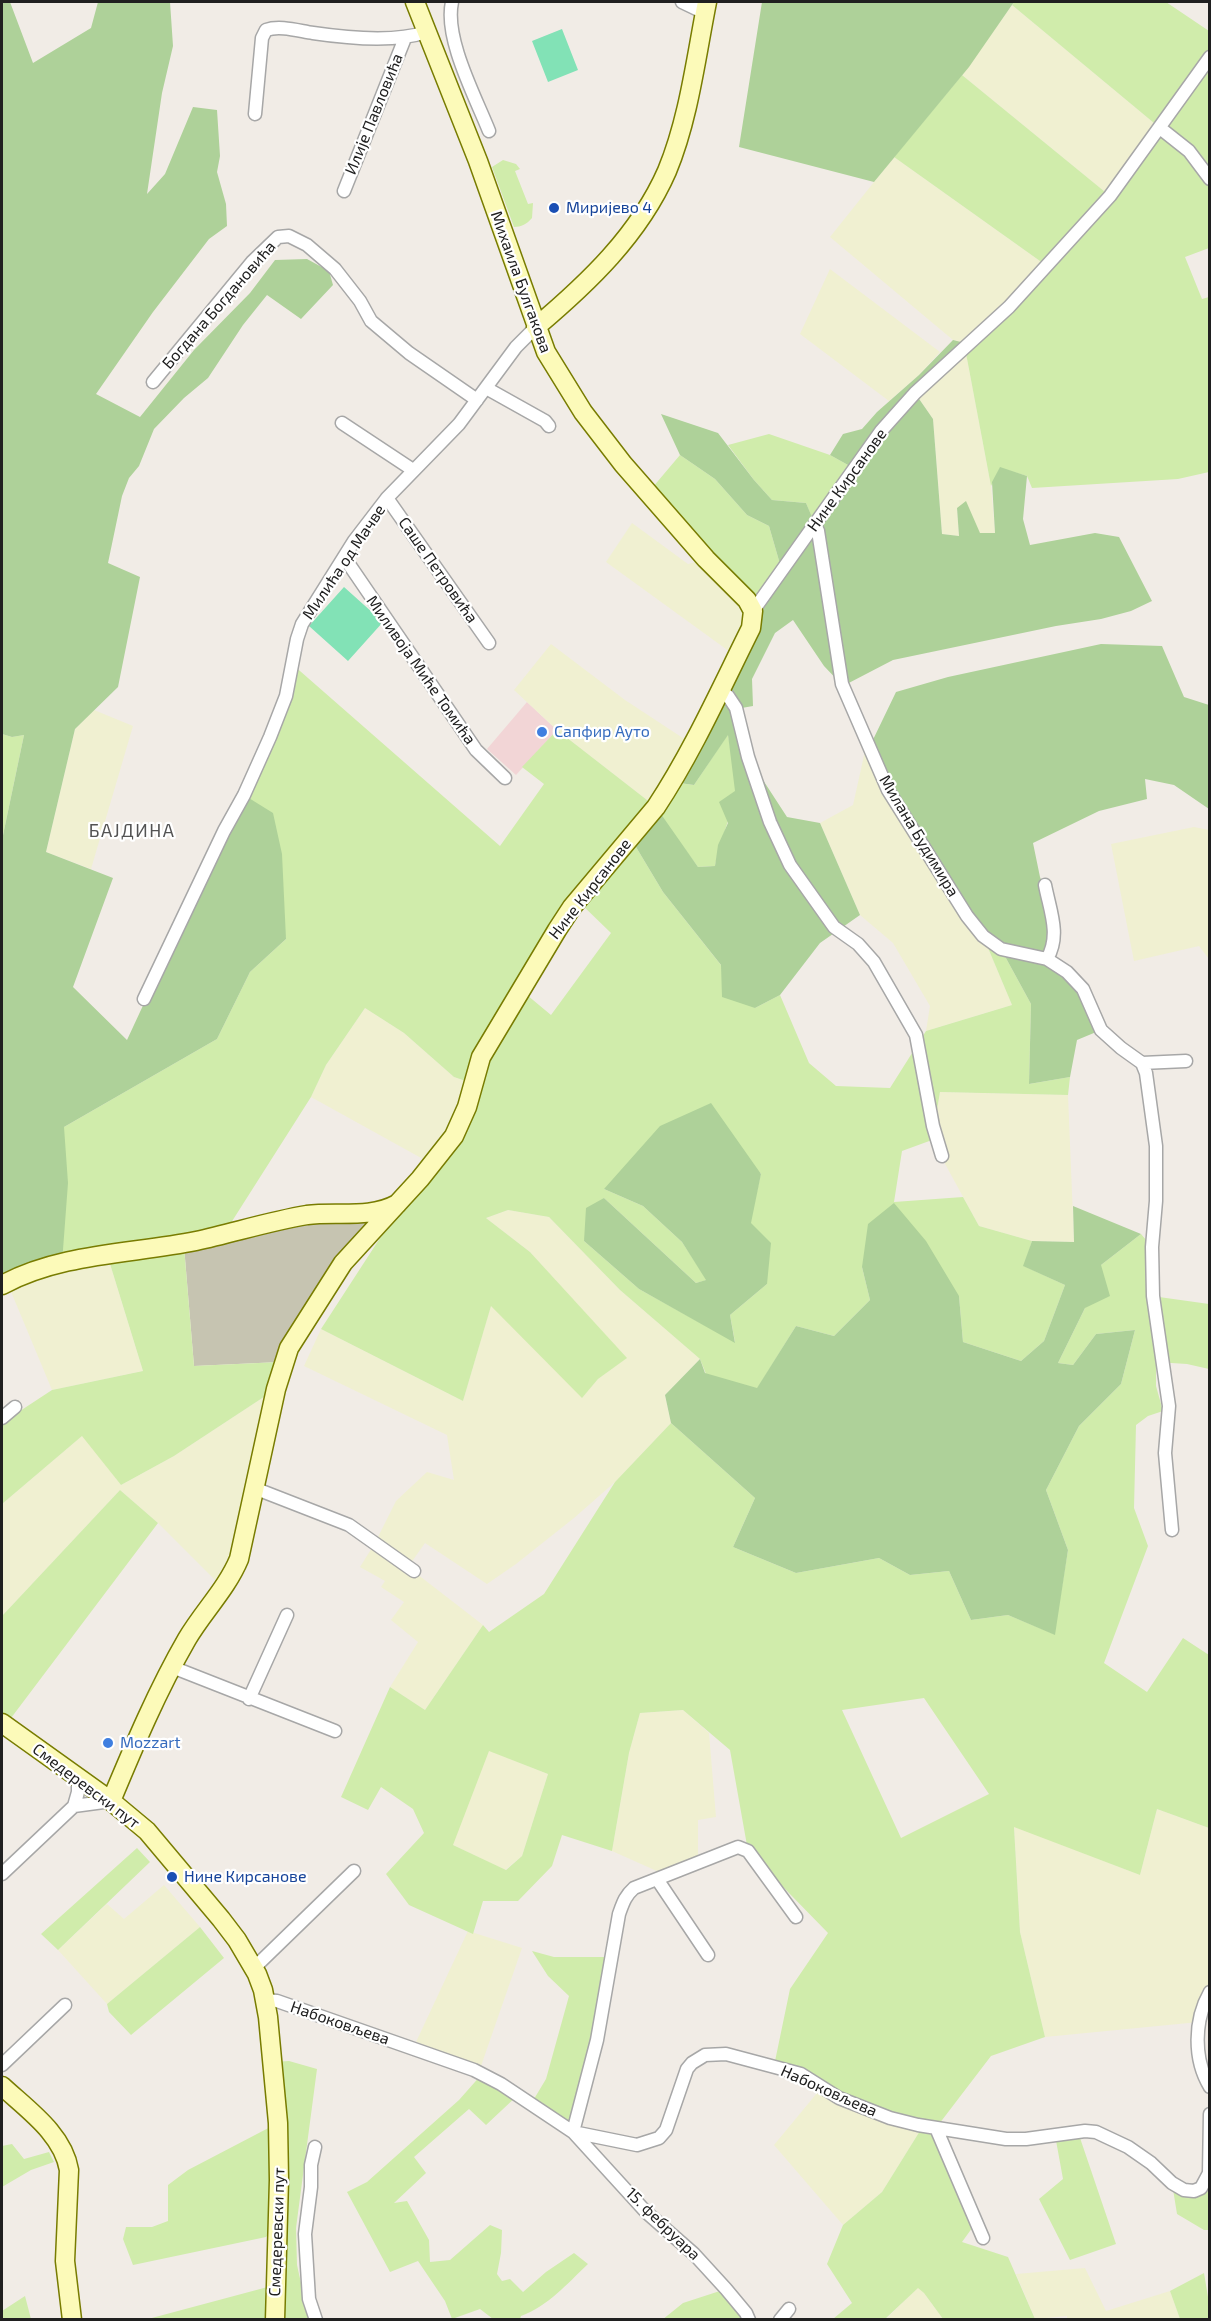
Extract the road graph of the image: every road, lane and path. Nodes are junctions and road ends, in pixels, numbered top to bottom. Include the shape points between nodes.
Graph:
1 (415, 2) edge
2 (452, 2) edge
3 (682, 2) edge
4 (706, 7) edge
5 (426, 32) junction
6 (405, 38) junction
7 (1209, 57) edge
8 (255, 114) dead end
9 (1160, 128) junction
10 (489, 131) dead end
11 (1209, 179) edge
12 (344, 191) dead end
13 (536, 327) junction
14 (153, 381) dead end
15 (486, 388) junction
16 (477, 400) junction
17 (342, 423) dead end
18 (549, 426) dead end
19 (413, 470) junction
20 (387, 498) junction
21 (815, 525) junction
22 (344, 557) junction
23 (753, 611) junction
24 (489, 643) dead end
25 (720, 690) junction
26 (505, 778) dead end
27 (1045, 885) dead end
28 (1047, 958) junction
29 (144, 999) dead end
30 (1186, 1061) dead end
31 (1142, 1063) junction
32 (942, 1156) dead end
33 (401, 1202) junction
34 (2, 1285) edge
35 (15, 1407) dead end
36 (2, 1418) edge
37 (254, 1488) junction
38 (1172, 1530) dead end
39 (414, 1571) dead end
40 (287, 1615) dead end
41 (172, 1667) junction
42 (249, 1699) junction
43 (2, 1723) edge
44 (335, 1731) dead end
45 (78, 1777) junction
46 (111, 1801) junction
47 (74, 1806) junction
48 (354, 1871) dead end
49 (2, 1874) edge
50 (657, 1879) junction
51 (796, 1917) dead end
52 (708, 1955) dead end
53 (254, 1968) junction
54 (1209, 1992) edge
55 (265, 2000) junction
56 (65, 2005) dead end
57 (2, 2066) edge
58 (2, 2086) edge
59 (1209, 2087) edge
60 (1209, 2115) edge
61 (936, 2128) junction
62 (573, 2132) junction
63 (315, 2147) dead end
64 (983, 2238) dead end
65 (789, 2309) dead end
66 (72, 2319) edge
67 (274, 2319) edge
68 (316, 2319) edge
69 (749, 2319) edge
70 (780, 2319) edge

1 - 5 street, Михаила Булгакова
2 - 10 street via 454,39
3 - 4 street
4 - 13 street via 680,132 651,201 622,244
5 - 6 street
5 - 13 street, Михаила Булгакова via 478,161
6 - 8 street via 266,30
6 - 12 street, Илије Павловића
7 - 9 street, Нине Кирсанове
9 - 11 street via 1189,152
9 - 21 street, Нине Кирсанове via 1110,196 1024,290 900,408
13 - 15 street, Милића од Мачве
13 - 23 street, Михаила Булгакова via 560,376 601,437
14 - 16 street, Богдана Богдановића via 252,262 278,237 289,236 307,245 335,269 371,321
15 - 16 street, Милића од Мачве
15 - 18 street via 545,420
16 - 19 street, Милића од Мачве
17 - 19 street
19 - 20 street, Милића од Мачве
20 - 22 street, Милића од Мачве
20 - 24 street, Саше Петровића
21 - 23 street, Нине Кирсанове
21 - 28 street, Милана Будимира via 842,684 888,790 983,936 1001,949
22 - 26 street, Миливоја Миће Томића via 476,750
22 - 29 street, Милића од Мачве via 299,631 285,696 267,746
23 - 25 street, Нине Кирсанове via 751,628
25 - 32 street via 736,708 770,822 790,865 834,927 858,944 874,962 916,1035
25 - 33 street, Нине Кирсанове via 656,807 557,930 481,1057 454,1137
27 - 28 street via 1055,936
28 - 31 street, Милана Будимира via 1083,989 1101,1030
30 - 31 street
31 - 38 street via 1156,1146 1153,1296 1168,1407 1166,1453
33 - 34 street via 384,1210 303,1216 196,1240 62,1263
33 - 37 street, Нине Кирсанове via 343,1263 289,1348
35 - 36 street
37 - 39 street via 349,1525
37 - 41 street, Нине Кирсанове via 236,1566
40 - 42 street
41 - 42 street
41 - 46 street, Нине Кирсанове
42 - 44 street
43 - 45 street, Смедеревски пут
45 - 46 street, Смедеревски пут
45 - 47 street
46 - 47 street
46 - 53 street, Смедеревски пут via 164,1848 227,1926
47 - 49 street
48 - 53 street
50 - 51 street via 743,1847
50 - 52 street
50 - 62 street via 634,1888 625,1897 619,1914 600,2029
53 - 55 street, Смедеревски пут
54 - 59 street via 1197,2044
55 - 62 street, Набоковљева via 474,2070
55 - 67 street, Смедеревски пут via 279,2155
56 - 57 street
58 - 66 street via 53,2136 68,2160 65,2261
60 - 61 street, Набоковљева via 1209,2173 1201,2188 1194,2191 1184,2190 1128,2147 1096,2132 1006,2139
61 - 62 street, Набоковљева via 862,2108 801,2074 739,2056 715,2054 698,2058 687,2069 666,2130 659,2138 637,2145
61 - 64 street
62 - 69 street, 15. фебруара via 646,2212 694,2254
63 - 68 street, Смедеревски пут via 305,2234 309,2299
65 - 70 street

